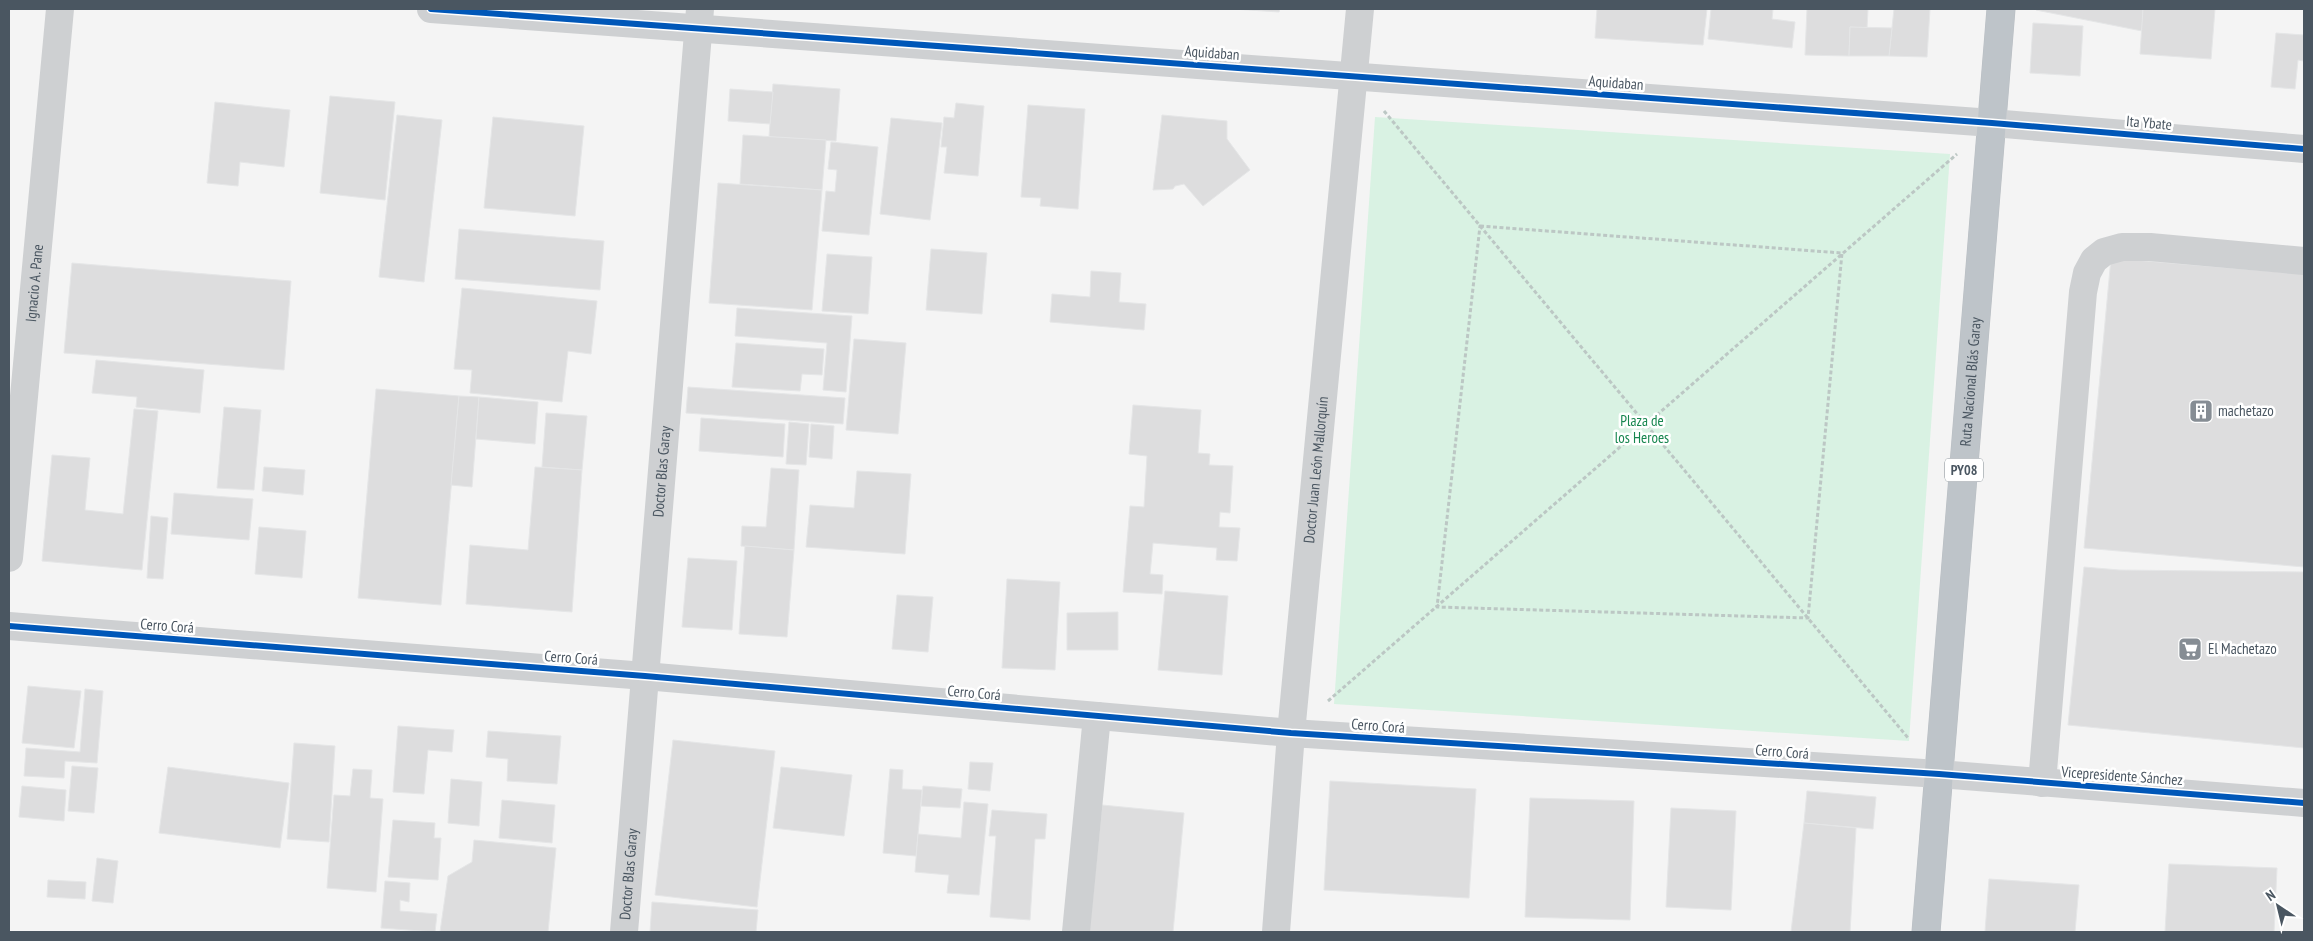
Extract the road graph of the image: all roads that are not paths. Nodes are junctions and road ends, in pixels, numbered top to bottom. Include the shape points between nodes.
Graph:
1 (60, 9) edge
2 (431, 9) edge
3 (1360, 9) edge
4 (2001, 9) edge
5 (700, 18) edge
6 (1355, 76) junction
7 (1992, 123) junction
8 (2304, 149) edge
9 (2304, 261) edge
10 (9, 558) edge
11 (9, 626) edge
12 (645, 676) junction
13 (1098, 716) junction
14 (1291, 733) junction
15 (1939, 774) junction
16 (2042, 782) junction
17 (2304, 803) edge
18 (624, 932) edge
19 (1076, 932) edge
20 (1276, 932) edge
21 (1926, 932) edge

1 - 10 street, Ignacio A. Pane
2 - 5 street, Aquidaban
3 - 6 street, Doctor Juan León Mallorquín
4 - 7 highway, Ruta Nacional Blás Garay / PY08
5 - 6 street, Aquidaban
5 - 12 street, Doctor Blas Garay
6 - 7 street, Aquidaban
6 - 14 street, Doctor Juan León Mallorquín
7 - 8 street, Ita Ybate
7 - 15 highway, Ruta Nacional Blás Garay / PY08
9 - 16 street via 2150,247 2122,247 2104,252 2094,260 2084,292
11 - 12 street, Cerro Corá
12 - 13 street, Cerro Corá
12 - 18 street, Doctor Blas Garay
13 - 14 street, Cerro Corá
13 - 19 street
14 - 15 street, Cerro Corá
14 - 20 street, Doctor Juan León Mallorquín
15 - 16 street, Vicepresidente Sánchez
15 - 21 highway, Ruta Nacional Blás Garay / PY08
16 - 17 street, Vicepresidente Sánchez

